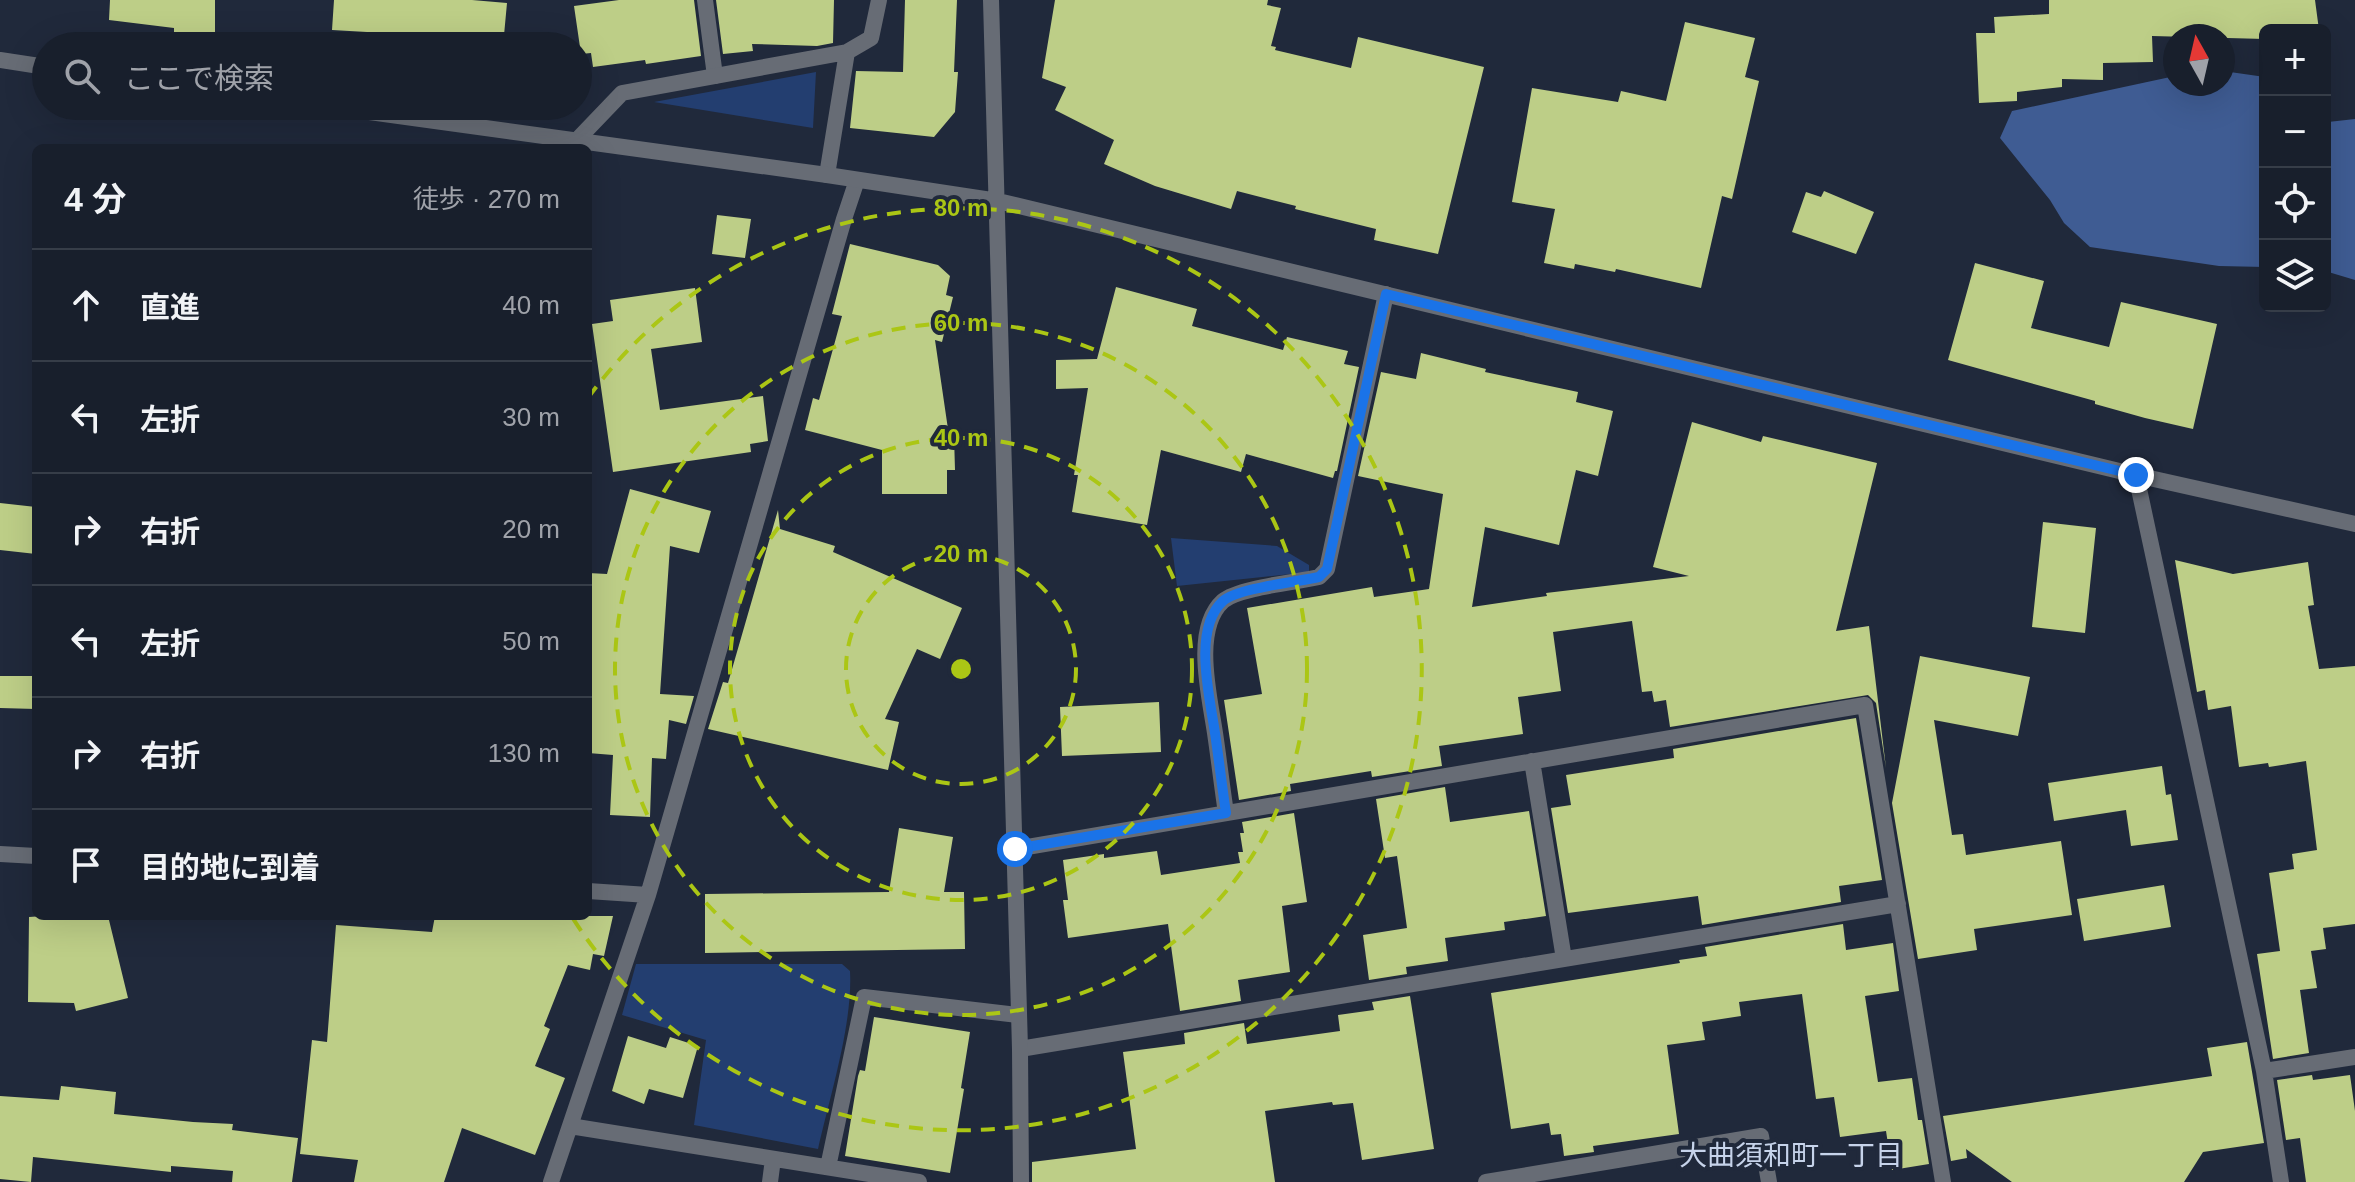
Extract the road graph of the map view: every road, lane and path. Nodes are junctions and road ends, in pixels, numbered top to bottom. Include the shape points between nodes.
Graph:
1 (705, 0) edge
2 (879, 0) edge
3 (991, 0) edge
4 (847, 52) junction
5 (0, 60) edge
6 (32, 65) edge
7 (715, 76) junction
8 (426, 120) edge
9 (576, 141) junction
10 (827, 175) junction
11 (857, 180) junction
12 (998, 201) junction
13 (1386, 294) junction
14 (2136, 475) junction
15 (2355, 524) edge
16 (1532, 761) junction
17 (1226, 813) junction
18 (1015, 849) junction
19 (0, 854) edge
20 (32, 856) edge
21 (592, 891) edge
22 (648, 895) junction
23 (1898, 904) junction
24 (1564, 959) junction
25 (1018, 1015) junction
26 (1020, 1049) junction
27 (2355, 1057) edge
28 (2264, 1071) junction
29 (570, 1126) junction
30 (773, 1159) junction
31 (828, 1167) junction
32 (879, 1179) edge
33 (551, 1182) edge
34 (770, 1182) edge
35 (919, 1182) edge
36 (1021, 1182) edge
37 (1486, 1182) edge
38 (1769, 1182) edge
39 (1943, 1182) edge
40 (2281, 1182) edge

1 - 7 street
2 - 4 street via 871,38
3 - 12 street
4 - 7 street
4 - 10 street
5 - 6 street
7 - 9 street via 622,93
8 - 9 street
9 - 10 street
10 - 11 street
11 - 12 street
11 - 22 street
12 - 13 street
12 - 18 street
13 - 14 street
13 - 17 street via 1327,569 1319,577 1237,593 1212,617 1205,665
14 - 15 street
14 - 28 street
16 - 17 street
16 - 23 street via 1865,705
16 - 24 street
17 - 18 street
18 - 25 street
19 - 20 street
21 - 22 street
22 - 29 street
23 - 24 street
23 - 39 street
24 - 26 street
25 - 26 street
25 - 31 street via 864,997
26 - 36 street
27 - 28 street
28 - 40 street
29 - 30 street
29 - 33 street
30 - 31 street
30 - 34 street
31 - 32 street
32 - 35 street
37 - 38 street via 1761,1136

